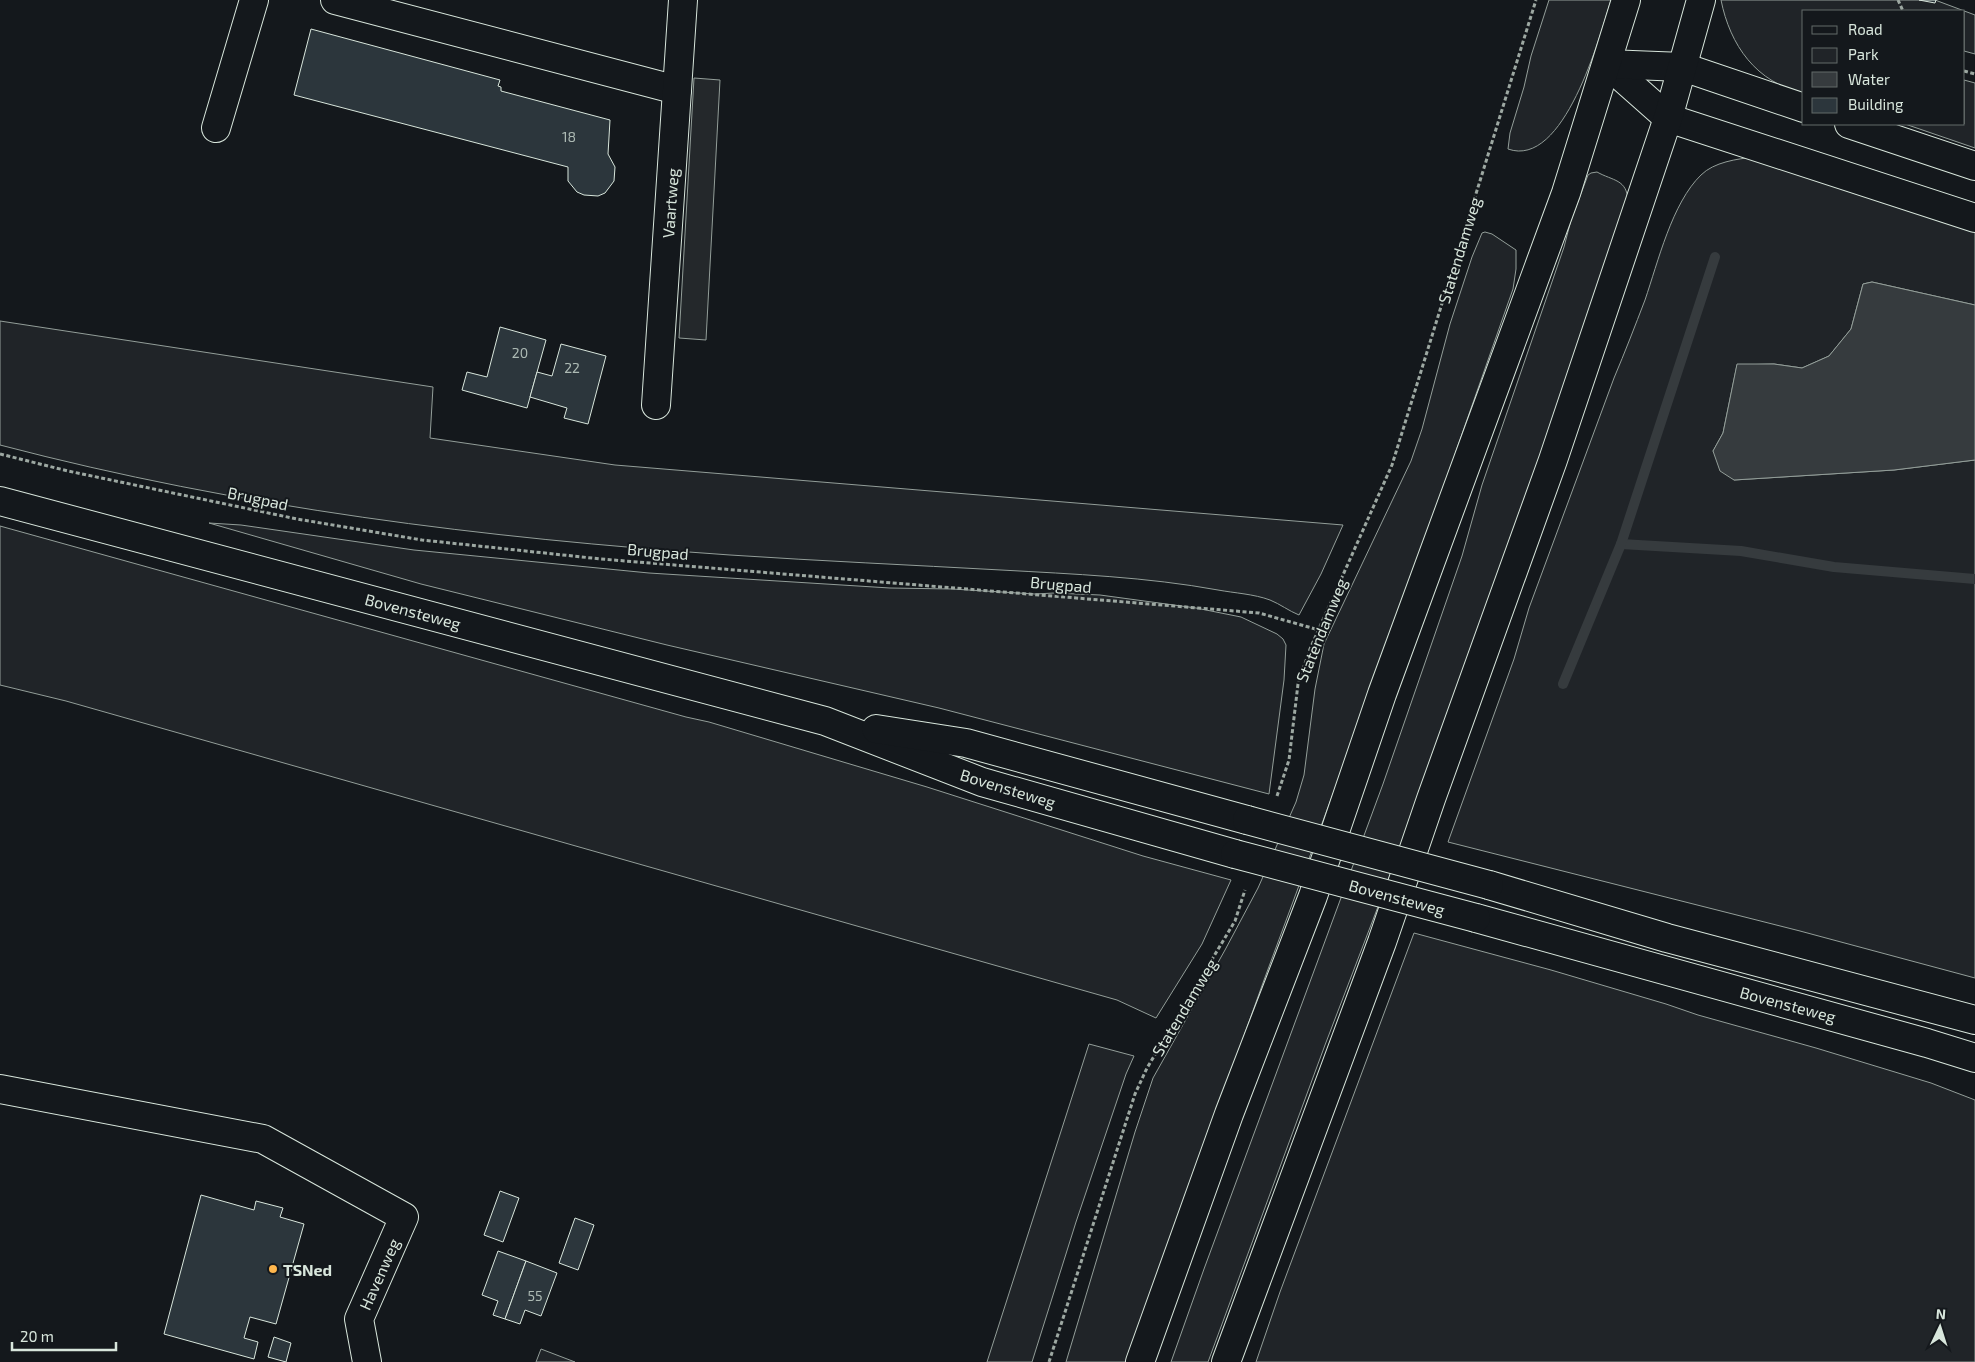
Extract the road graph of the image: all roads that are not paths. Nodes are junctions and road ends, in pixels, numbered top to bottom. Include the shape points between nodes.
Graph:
1 (254, 0) edge
2 (335, 0) edge
3 (682, 0) edge
4 (1626, 0) edge
5 (1701, 0) edge
6 (1607, 64) junction
7 (1683, 67) junction
8 (677, 90) junction
9 (1802, 107) edge
10 (1668, 118) junction
11 (1853, 125) edge
12 (216, 128) dead end
13 (1975, 166) edge
14 (1975, 218) edge
15 (656, 405) dead end
16 (0, 502) edge
17 (825, 721) junction
18 (1975, 1020) edge
19 (1927, 1043) junction
20 (1975, 1058) edge
21 (1975, 1073) edge
22 (0, 1089) edge
23 (367, 1362) edge
24 (1140, 1362) edge
25 (1226, 1362) edge

1 - 12 main road
2 - 8 main road
3 - 8 main road, Vaartweg
4 - 6 main road
5 - 7 main road
6 - 7 main road
6 - 10 main road
6 - 24 main road via 1566,193 1382,694 1313,896 1229,1114
7 - 9 main road
7 - 10 main road
8 - 15 main road, Vaartweg
10 - 14 main road
10 - 25 main road via 1554,460 1382,942
11 - 13 main road
16 - 17 main road, Bovensteweg
17 - 18 main road, Bovensteweg, bridge via 966,743
17 - 19 main road, Bovensteweg, bridge via 982,782
19 - 20 main road, Bovensteweg
19 - 21 main road
22 - 23 main road, Havenweg via 263,1139 404,1217 359,1319

